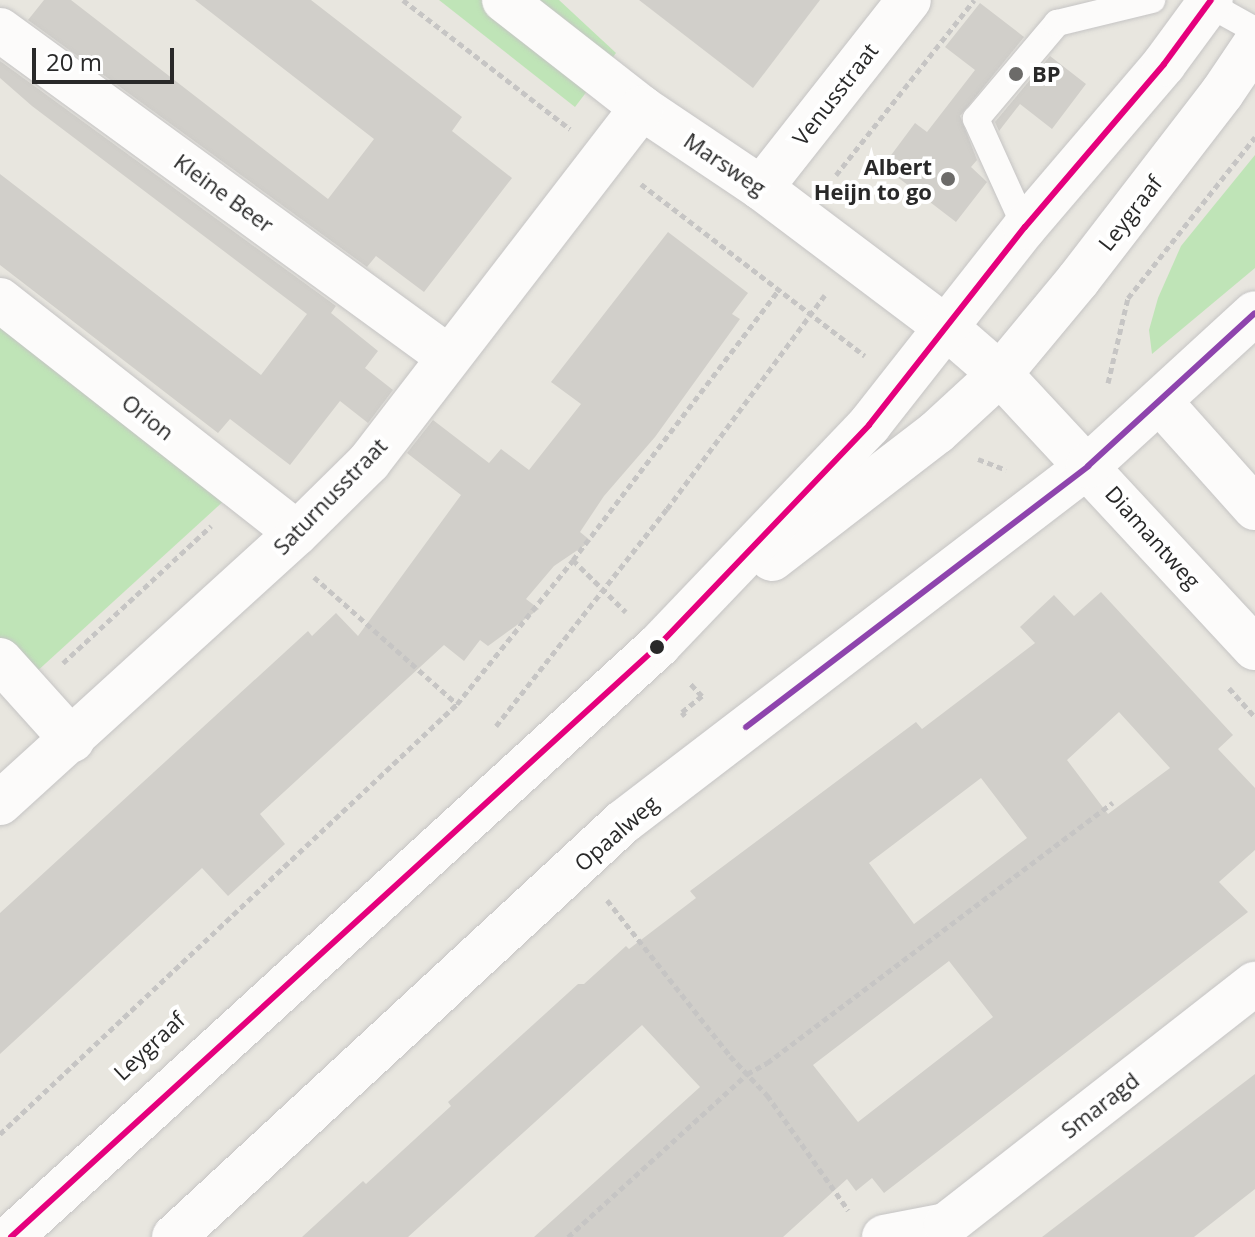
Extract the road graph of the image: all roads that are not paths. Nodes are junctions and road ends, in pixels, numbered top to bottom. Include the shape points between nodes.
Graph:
1 (504, 0) edge
2 (909, 0) edge
3 (1152, 0) edge
4 (1207, 1) edge
5 (0, 30) edge
6 (1255, 30) edge
7 (1255, 44) edge
8 (642, 108) junction
9 (761, 188) junction
10 (1025, 227) junction
11 (0, 300) edge
12 (1255, 313) edge
13 (947, 328) junction
14 (447, 356) junction
15 (1000, 374) junction
16 (1161, 403) junction
17 (1073, 478) junction
18 (1255, 508) edge
19 (289, 540) junction
20 (659, 645) junction
21 (1255, 648) edge
22 (0, 660) edge
23 (72, 740) junction
24 (0, 803) edge
25 (1255, 984) edge
26 (945, 1231) edge
27 (11, 1237) edge
28 (174, 1237) edge
29 (884, 1237) edge

1 - 8 street, Marsweg
2 - 9 street, Venusstraat
3 - 10 lane via 1057,23 976,119
4 - 6 lane
4 - 10 street, Leygraaf via 1164,64
5 - 14 street, Kleine Beer
7 - 15 street, Leygraaf via 1107,243
8 - 9 street, Marsweg
8 - 14 street, Saturnusstraat
9 - 13 street, Marsweg
10 - 13 street, Leygraaf
11 - 19 street, Orion via 246,494
12 - 16 street, Opaalweg
13 - 15 street, Diamantweg
13 - 20 street, Leygraaf via 869,425
14 - 19 street, Saturnusstraat via 369,462
15 - 17 street, Diamantweg
15 - 20 street, Leygraaf via 937,432
16 - 17 street, Opaalweg
16 - 18 street
17 - 21 street, Diamantweg
17 - 28 street, Opaalweg via 623,822
19 - 23 street, Saturnusstraat
20 - 27 street, Leygraaf
22 - 23 street
23 - 24 street, Saturnusstraat
25 - 26 street, Smaragd
26 - 29 street, Smaragd

